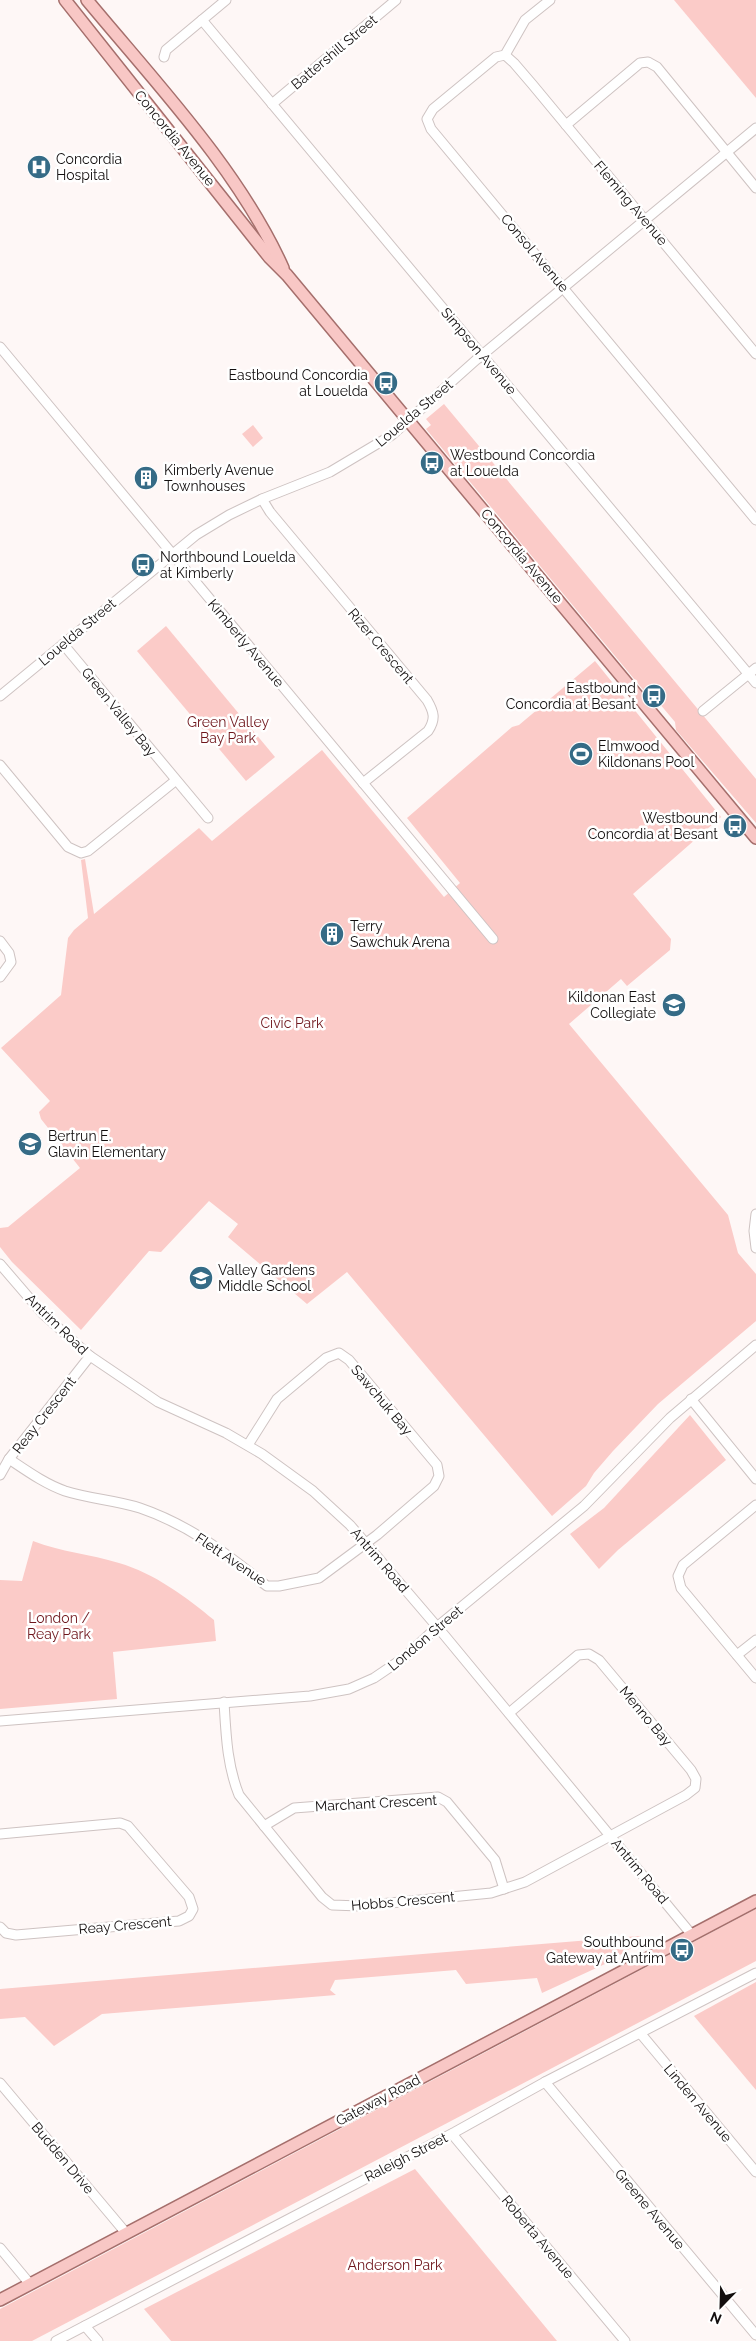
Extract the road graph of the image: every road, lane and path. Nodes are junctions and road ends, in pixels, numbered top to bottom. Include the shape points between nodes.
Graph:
1 (65, 0) edge
2 (87, 0) edge
3 (226, 0) edge
4 (396, 0) edge
5 (550, 0) edge
6 (202, 20) junction
7 (505, 55) junction
8 (164, 57) dead end
9 (272, 104) junction
10 (566, 125) junction
11 (756, 128) edge
12 (727, 152) junction
13 (756, 188) edge
14 (645, 220) junction
15 (286, 275) junction
16 (564, 288) junction
17 (0, 347) edge
18 (756, 354) edge
19 (482, 355) junction
20 (408, 419) junction
21 (262, 499) junction
22 (756, 520) edge
23 (172, 553) junction
24 (63, 644) junction
25 (752, 671) edge
26 (756, 683) edge
27 (0, 696) edge
28 (703, 711) dead end
29 (0, 765) edge
30 (175, 781) junction
31 (363, 783) junction
32 (208, 818) dead end
33 (756, 838) edge
34 (493, 939) dead end
35 (0, 942) edge
36 (0, 977) edge
37 (756, 1214) edge
38 (756, 1248) edge
39 (0, 1264) edge
40 (756, 1345) edge
41 (90, 1356) junction
42 (690, 1399) junction
43 (248, 1446) junction
44 (9, 1459) junction
45 (0, 1475) edge
46 (756, 1479) edge
47 (756, 1505) edge
48 (366, 1543) junction
49 (437, 1627) junction
50 (756, 1640) edge
51 (737, 1655) junction
52 (756, 1678) edge
53 (224, 1702) junction
54 (509, 1713) junction
55 (0, 1721) edge
56 (264, 1826) junction
57 (0, 1834) edge
58 (610, 1835) junction
59 (504, 1889) junction
60 (756, 1901) edge
61 (0, 1926) edge
62 (692, 1935) junction
63 (756, 1974) edge
64 (641, 2034) junction
65 (545, 2082) junction
66 (0, 2083) edge
67 (452, 2134) junction
68 (756, 2172) edge
69 (126, 2233) junction
70 (0, 2248) edge
71 (30, 2284) junction
72 (0, 2300) edge
73 (85, 2326) junction
74 (756, 2336) edge
75 (56, 2341) edge
76 (98, 2341) edge
77 (625, 2341) edge

1 - 15 main road, Concordia Avenue
2 - 15 main road, Concordia Avenue via 227,171 276,251
3 - 6 street
4 - 9 street, Battershill Street
5 - 7 street, Consol Avenue via 525,20
6 - 8 street via 166,50
6 - 9 street, Simpson Avenue
7 - 10 street, Fleming Avenue
7 - 16 street, Consol Avenue via 496,58 433,109 427,119 431,129
9 - 19 street, Simpson Avenue
10 - 12 street via 640,63 648,62 656,67
10 - 14 street, Fleming Avenue
11 - 12 street, Louelda Street
12 - 13 street
12 - 14 street, Louelda Street
14 - 16 street, Louelda Street
14 - 18 street, Fleming Avenue
15 - 20 main road, Concordia Avenue
16 - 19 street, Louelda Street
16 - 22 street, Consol Avenue
17 - 23 street, Kimberly Avenue
19 - 20 street, Louelda Street
19 - 25 street, Simpson Avenue
20 - 21 street, Louelda Street via 392,435 352,461
20 - 33 main road, Concordia Avenue
21 - 23 street, Louelda Street via 222,519
21 - 31 street, Rizer Crescent via 434,712 428,731
23 - 24 street, Louelda Street
23 - 31 street, Kimberly Avenue
24 - 27 street, Louelda Street
24 - 30 street, Green Valley Bay
25 - 26 street, Simpson Avenue
25 - 28 street
29 - 30 street via 68,847 81,853 88,851
30 - 32 street, Green Valley Bay
31 - 34 street, Kimberly Avenue
35 - 36 street via 9,953 10,962
37 - 38 street
39 - 41 street, Antrim Road via 43,1314
40 - 42 street, London Street
41 - 43 street, Antrim Road via 158,1402
41 - 44 street, Reay Crescent
42 - 46 street
42 - 49 street, London Street via 584,1506
43 - 48 street, Antrim Road via 312,1491
43 - 48 street, Sawchuk Bay via 277,1399 326,1358 339,1353 344,1356 439,1470 434,1486
44 - 45 street, Reay Crescent
44 - 48 street, Flett Avenue via 59,1488 140,1508 179,1525 213,1544 267,1586 319,1578
47 - 51 street via 683,1565 678,1576 681,1588
48 - 49 street, Antrim Road
49 - 53 street, London Street via 390,1668 349,1689 310,1696
49 - 54 street, Antrim Road
50 - 51 street
51 - 52 street
53 - 55 street, London Street
53 - 56 street, Hobbs Crescent via 232,1778 239,1795
54 - 58 street, Antrim Road
54 - 58 street, Menno Bay via 578,1655 593,1655 691,1770 696,1788
56 - 59 street, Hobbs Crescent via 322,1898 332,1905 360,1906
56 - 59 street, Marchant Crescent via 294,1808 438,1798 447,1802 494,1860
57 - 61 street, Reay Crescent via 120,1823 128,1826 189,1897 192,1909 189,1916 179,1921 16,1935 6,1933
58 - 59 street, Hobbs Crescent via 525,1882
58 - 62 street, Antrim Road
60 - 62 main road, Gateway Road
62 - 69 main road, Gateway Road
63 - 64 street, Raleigh Street
64 - 65 street, Raleigh Street
64 - 68 street, Linden Avenue
65 - 67 street, Raleigh Street
65 - 74 street, Greene Avenue
66 - 69 street, Budden Drive
67 - 73 street, Raleigh Street
67 - 77 street, Roberta Avenue
69 - 71 main road, Gateway Road
70 - 71 street
71 - 72 main road, Gateway Road
73 - 75 street, Raleigh Street
73 - 76 street

